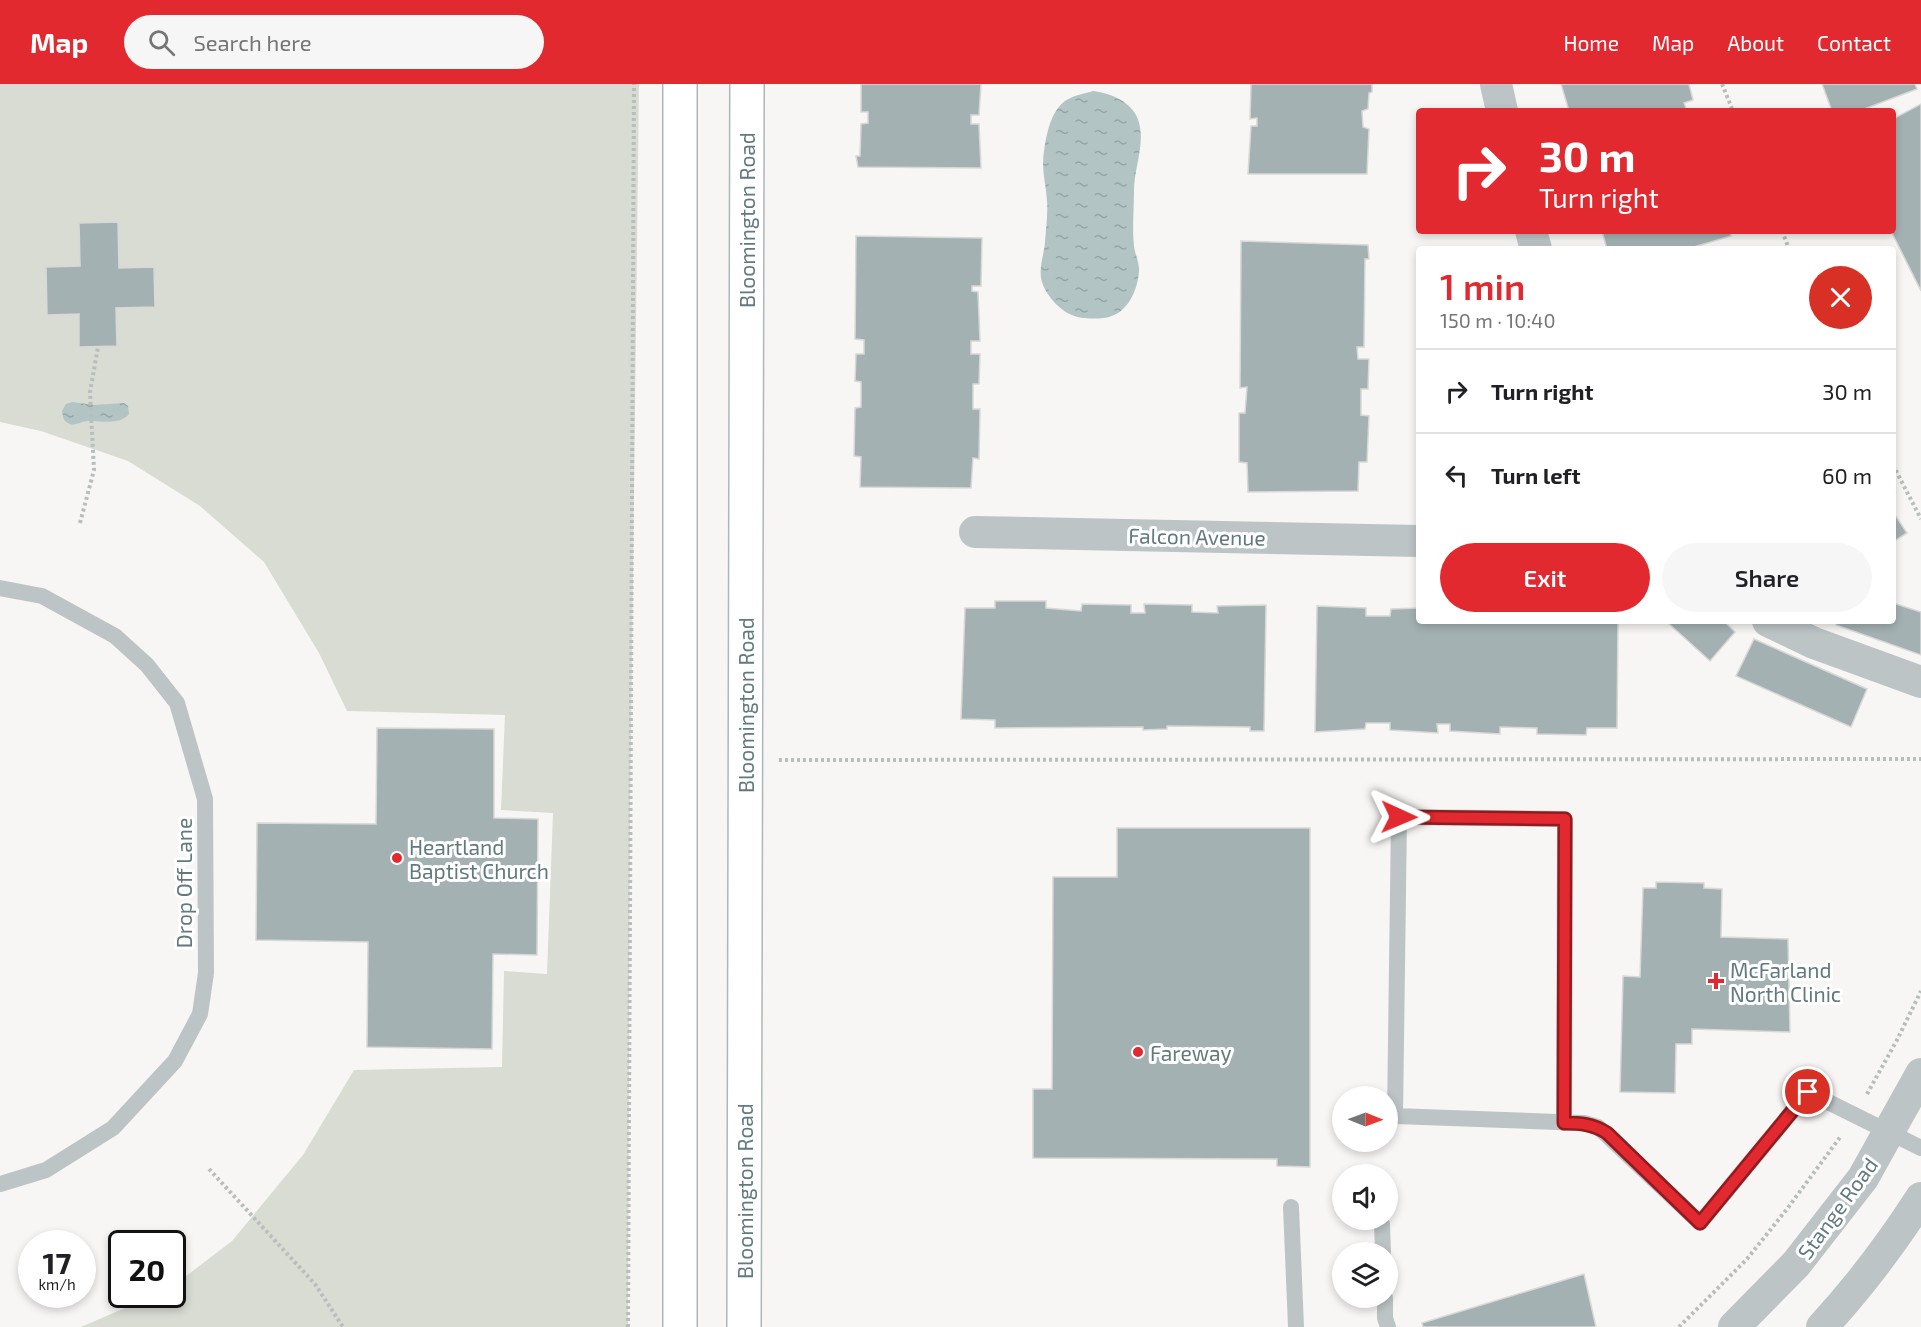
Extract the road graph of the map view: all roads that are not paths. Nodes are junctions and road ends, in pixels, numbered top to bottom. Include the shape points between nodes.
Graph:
1 (680, 84) edge
2 (747, 84) edge
3 (1496, 84) edge
4 (1501, 108) edge
5 (975, 532) dead end
6 (1416, 541) edge
7 (0, 588) edge
8 (1774, 624) edge
9 (1921, 682) edge
10 (1921, 1074) edge
11 (1564, 1123) junction
12 (1889, 1131) junction
13 (1921, 1148) edge
14 (0, 1184) edge
15 (1921, 1198) edge
16 (1291, 1207) dead end
17 (1385, 1308) edge
18 (680, 1327) edge
19 (744, 1327) edge
20 (1296, 1327) edge
21 (1388, 1327) edge
22 (1734, 1327) edge
23 (1822, 1327) edge

1 - 18 main road
2 - 19 main road, Bloomington Road
3 - 4 street
5 - 6 street, Falcon Avenue
7 - 14 lane, Drop Off Lane via 42,596 115,636 147,665 177,703 205,799 206,973 200,1014 175,1061 113,1128 46,1170
8 - 9 street via 1814,643
10 - 12 street, Stange Road
11 - 11 lane via 1395,1116 1399,817 1565,819
11 - 12 lane via 1584,1123 1607,1133 1700,1223 1808,1092
12 - 13 lane
12 - 22 street, Stange Road via 1863,1178 1796,1264
15 - 23 street
16 - 20 lane
17 - 21 lane

